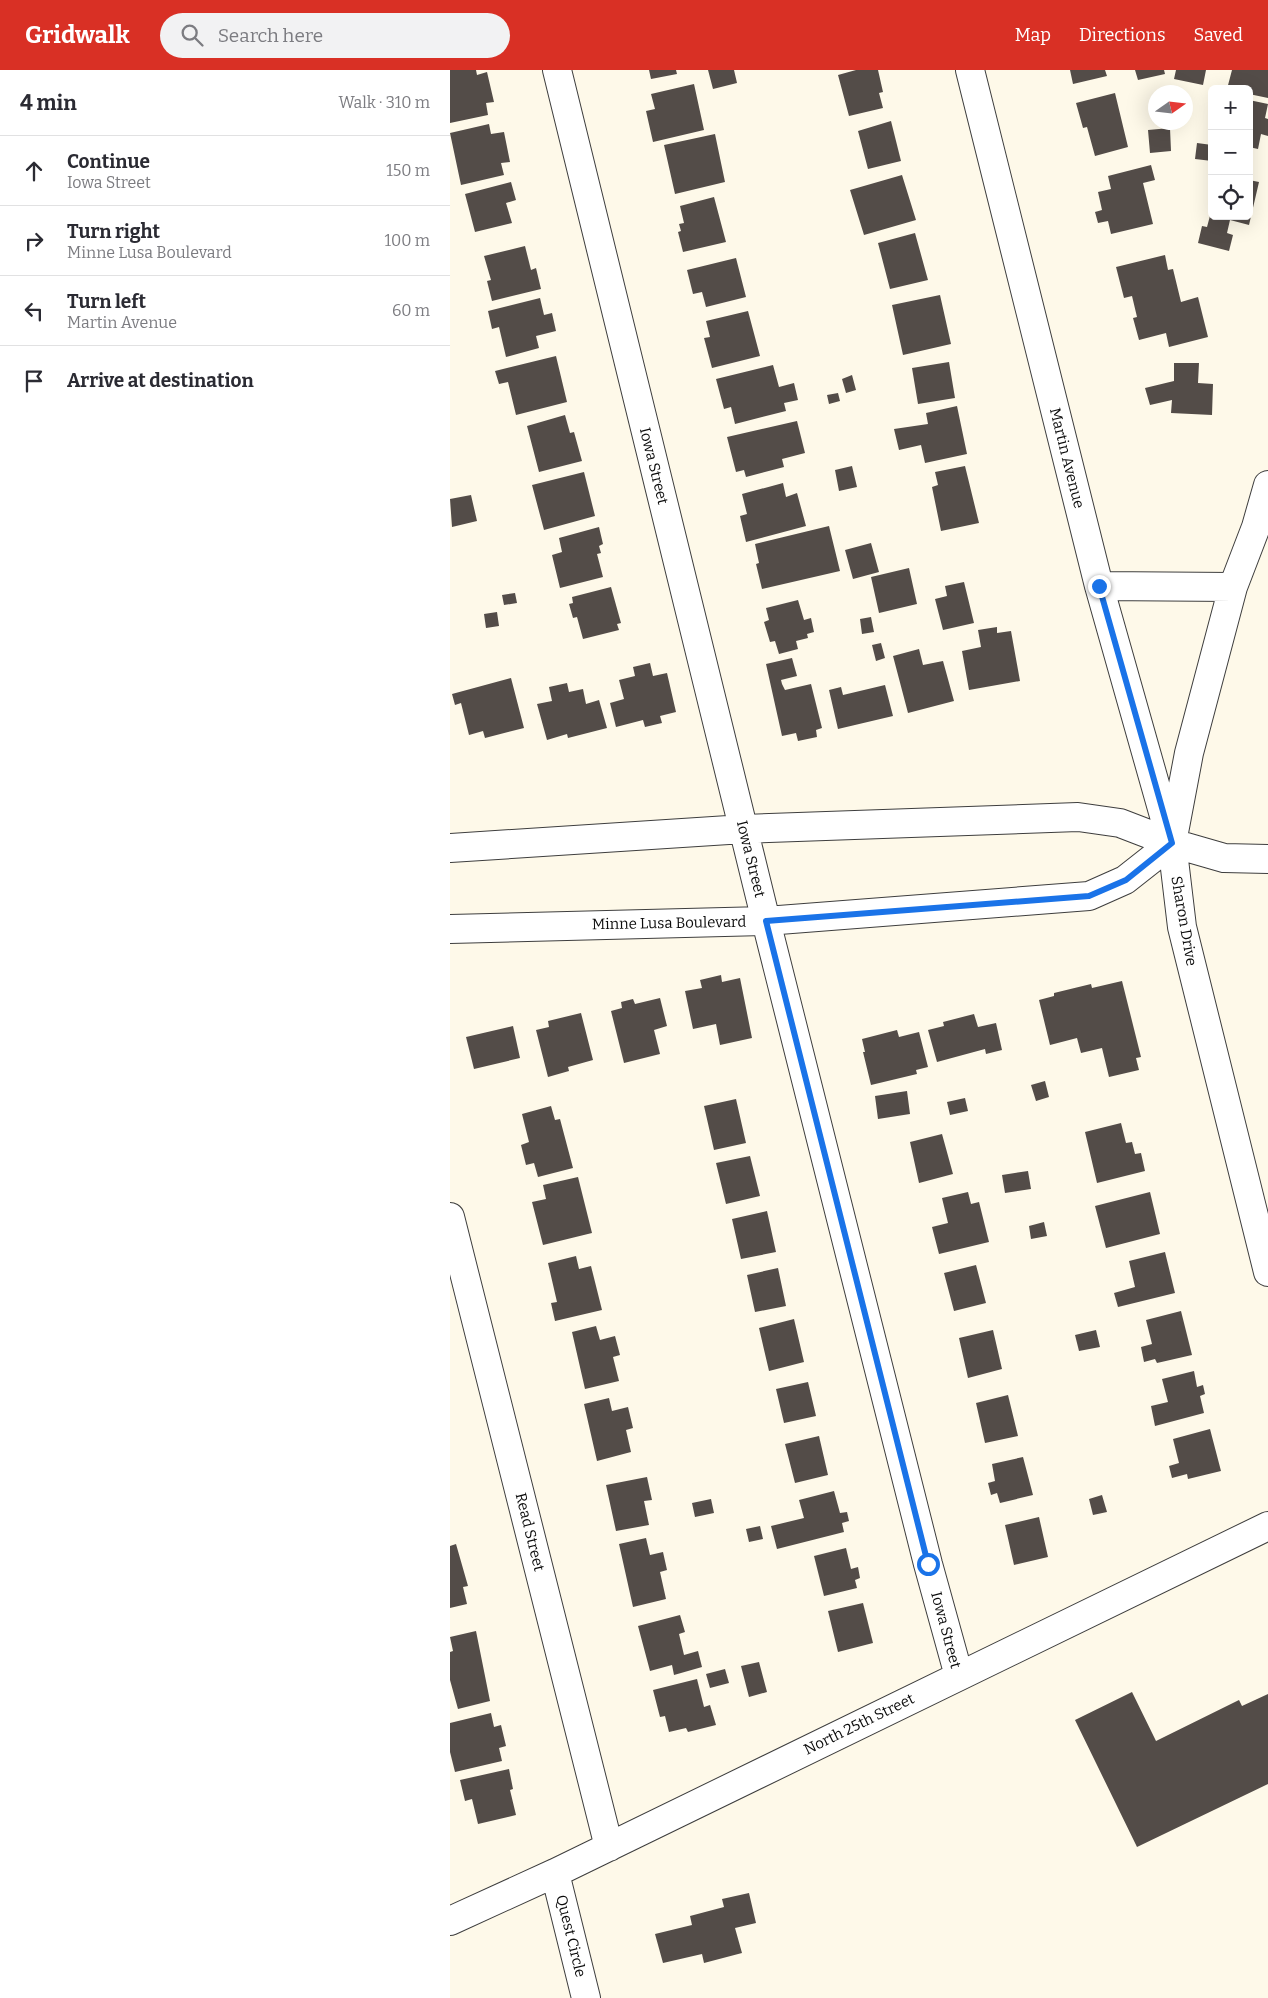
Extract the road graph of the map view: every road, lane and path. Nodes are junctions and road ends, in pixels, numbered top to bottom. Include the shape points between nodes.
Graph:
1 (557, 70) edge
2 (970, 70) edge
3 (1268, 485) edge
4 (1099, 586) junction
5 (1233, 588) junction
6 (744, 829) junction
7 (1172, 843) junction
8 (450, 848) edge
9 (1268, 859) edge
10 (766, 921) junction
11 (450, 928) edge
12 (450, 1217) edge
13 (1268, 1272) edge
14 (1268, 1526) edge
15 (959, 1676) junction
16 (609, 1847) junction
17 (555, 1873) junction
18 (450, 1921) edge
19 (586, 1998) edge

1 - 6 street, Iowa Street
2 - 4 street, Martin Avenue
3 - 5 street, Sharon Drive
4 - 5 street
4 - 7 street, Martin Avenue
5 - 7 street, Sharon Drive via 1189,753
6 - 7 street via 1078,818 1120,823
6 - 8 street
6 - 10 street, Iowa Street
7 - 9 street via 1224,858
7 - 10 street, Minne Lusa Boulevard via 1126,880 1089,896
7 - 13 street, Sharon Drive via 1182,927
10 - 11 street, Minne Lusa Boulevard
10 - 15 street, Iowa Street
12 - 16 street, Read Street
14 - 15 street, North 25th Street
15 - 16 street, North 25th Street
16 - 17 street, North 25th Street
17 - 18 street, North 25th Street
17 - 19 street, Quest Circle

